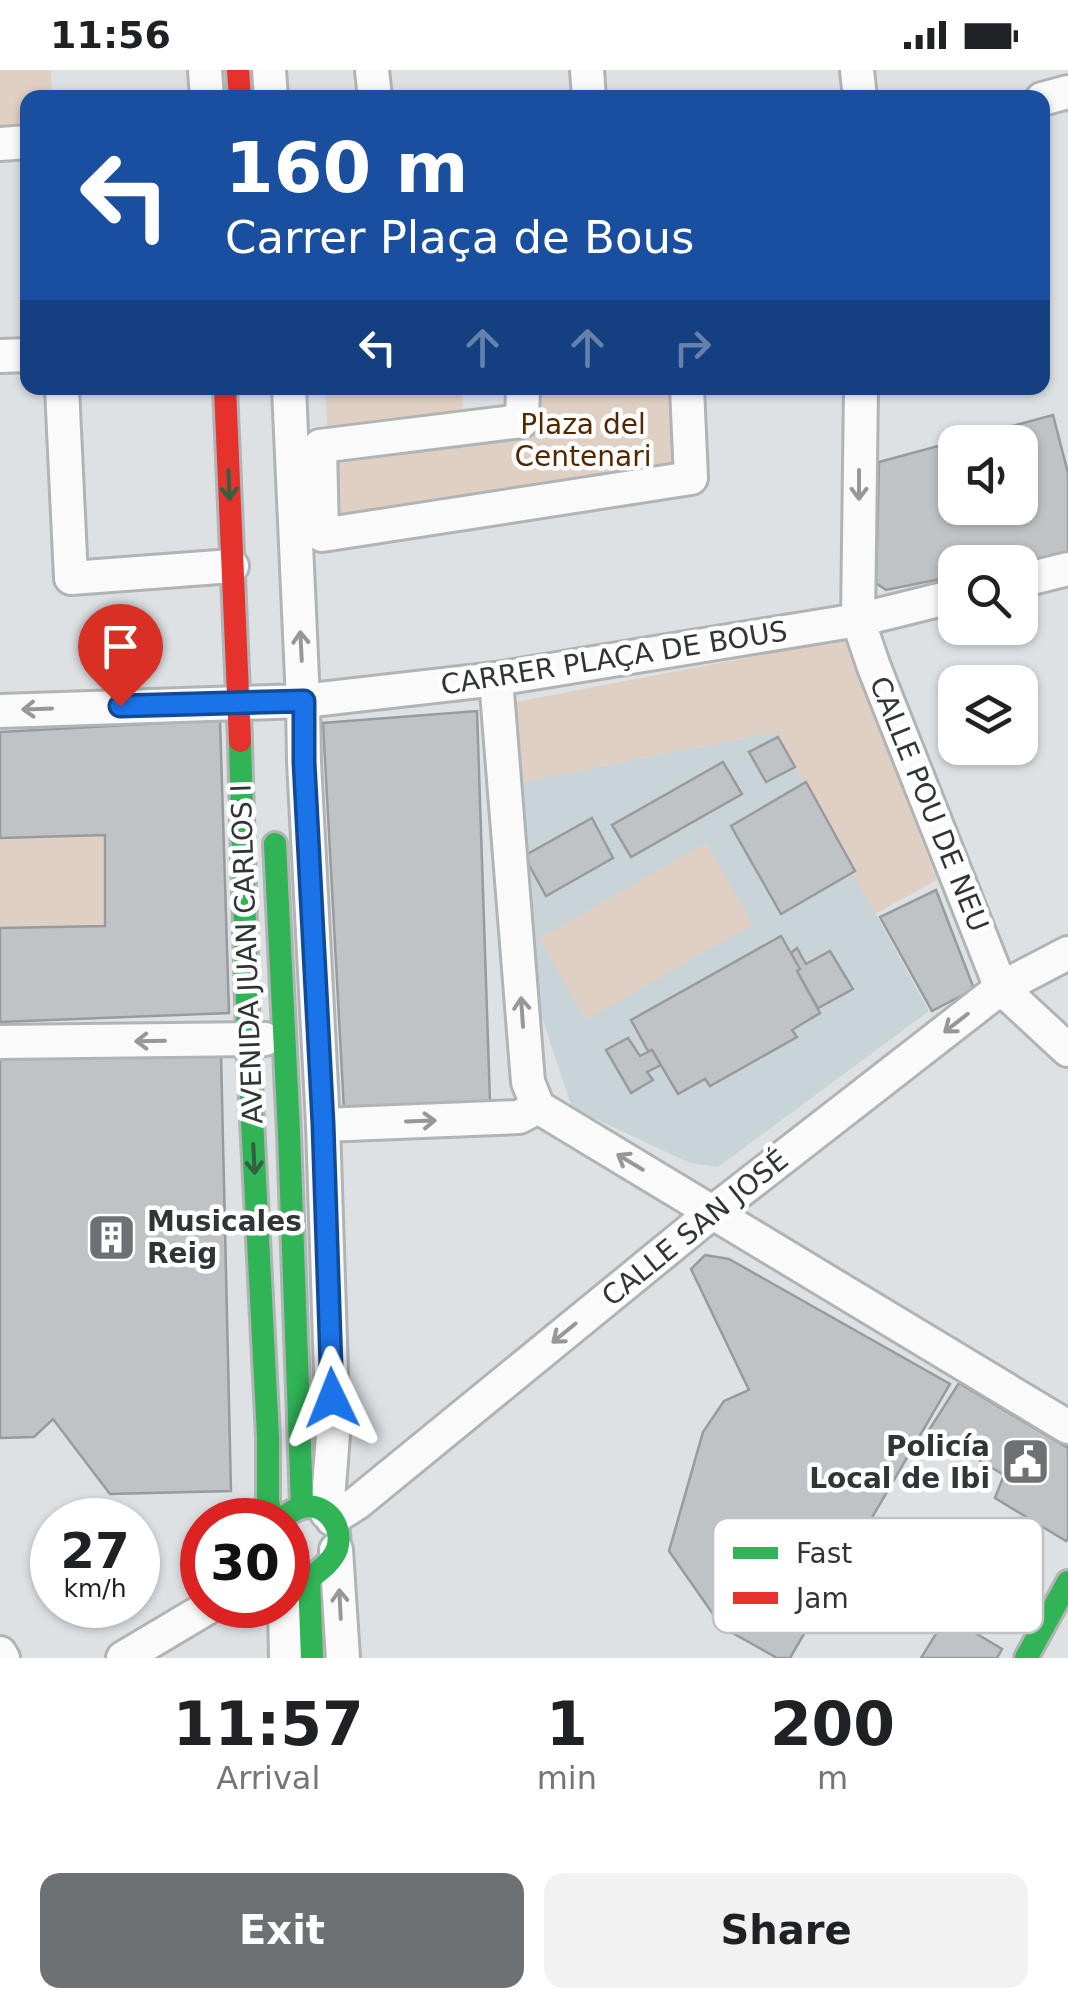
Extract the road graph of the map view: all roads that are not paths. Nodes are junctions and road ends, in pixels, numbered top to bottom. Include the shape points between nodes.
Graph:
1 (62, 395) edge
2 (225, 395) edge
3 (289, 395) edge
4 (523, 395) edge
5 (688, 395) edge
6 (861, 395) edge
7 (232, 566) junction
8 (1068, 569) edge
9 (1038, 576) edge
10 (938, 600) edge
11 (858, 620) junction
12 (496, 679) junction
13 (262, 701) junction
14 (304, 701) junction
15 (0, 710) edge
16 (274, 812) dead end
17 (1068, 954) edge
18 (1001, 988) junction
19 (283, 1038) junction
20 (248, 1040) junction
21 (0, 1042) edge
22 (1068, 1050) edge
23 (538, 1107) junction
24 (323, 1124) junction
25 (713, 1212) junction
26 (1068, 1427) edge
27 (268, 1498) edge
28 (310, 1518) edge
29 (325, 1522) junction
30 (310, 1573) edge
31 (1068, 1582) edge
32 (180, 1624) edge
33 (1043, 1627) edge
34 (285, 1628) edge
35 (307, 1628) edge
36 (1040, 1633) edge
37 (124, 1658) edge
38 (286, 1658) edge
39 (312, 1658) edge
40 (342, 1658) edge
41 (1026, 1658) edge

1 - 7 street via 71,578
2 -> 7 street, AVENIDA JUAN CARLOS I
14 -> 3 street, AVENIDA JUAN CARLOS I
4 - 5 street via 522,422 320,446 322,535 691,478
6 -> 11 street, CALLE POU DE NEU
7 - 13 street, AVENIDA JUAN CARLOS I
8 - 9 street
10 - 11 street, CARRER PLAÇA DE BOUS
11 - 12 street, CARRER PLAÇA DE BOUS
11 - 18 street, CALLE POU DE NEU
12 - 14 street, CARRER PLAÇA DE BOUS
23 -> 12 street via 528,1082
13 - 14 street, CARRER PLAÇA DE BOUS
13 -> 15 street, CARRER PLAÇA DE BOUS
13 - 20 street, AVENIDA JUAN CARLOS I
14 - 24 street, AVENIDA JUAN CARLOS I
16 - 19 street, AVENIDA JUAN CARLOS I
17 - 18 street, CALLE SAN JOSÉ
18 - 22 street
18 -> 25 street, CALLE SAN JOSÉ
19 - 20 street
19 - 29 street, AVENIDA JUAN CARLOS I
20 -> 21 street
20 -> 27 street, AVENIDA JUAN CARLOS I
24 -> 23 street via 519,1117
25 -> 23 street
24 - 29 street, AVENIDA JUAN CARLOS I via 333,1435
25 - 26 street
25 -> 29 street, CALLE SAN JOSÉ
28 - 29 street
29 - 30 street via 325,1566
40 -> 29 street, AVENIDA JUAN CARLOS I
31 - 33 street
32 - 37 street
34 - 38 street
35 - 39 street
36 - 41 street

